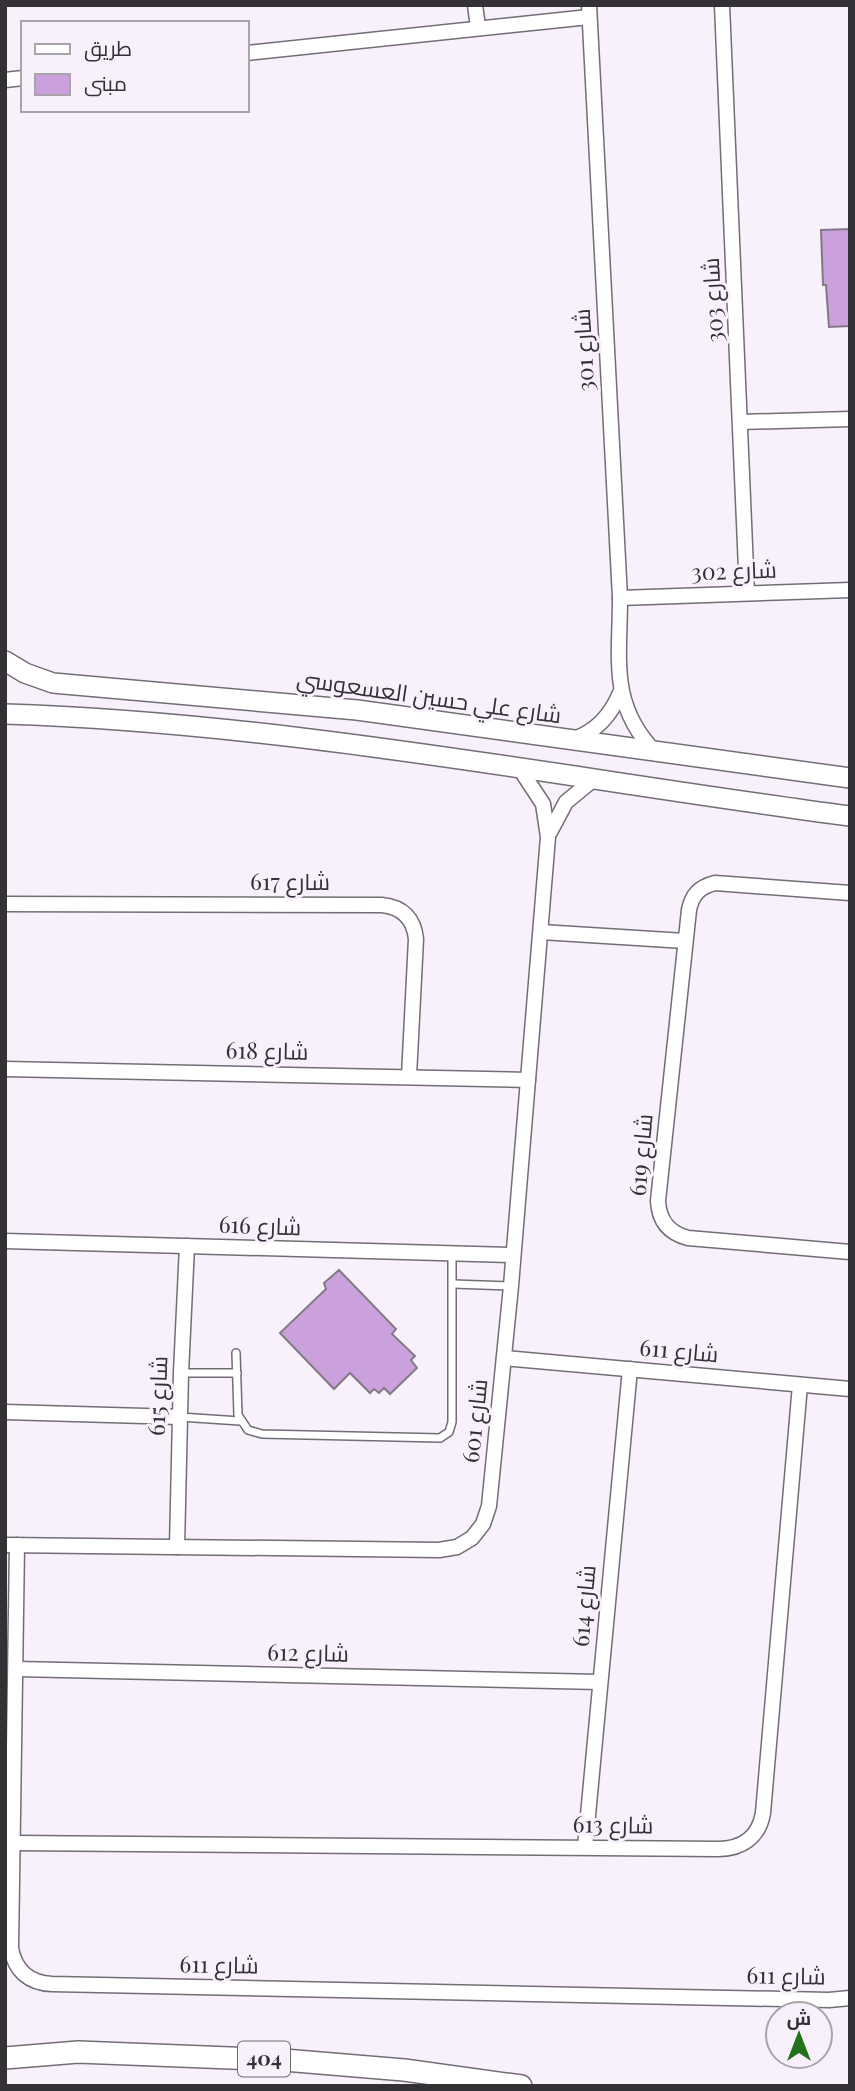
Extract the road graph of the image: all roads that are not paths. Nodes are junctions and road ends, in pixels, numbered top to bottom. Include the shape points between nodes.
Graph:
1 (475, 5) edge
2 (722, 5) edge
3 (589, 11) edge
4 (478, 27) junction
5 (248, 53) edge
6 (850, 419) edge
7 (741, 422) junction
8 (850, 590) edge
9 (747, 593) junction
10 (620, 598) junction
11 (5, 661) edge
12 (620, 693) junction
13 (5, 714) edge
14 (568, 741) junction
15 (655, 752) junction
16 (520, 768) junction
17 (850, 778) edge
18 (594, 779) junction
19 (840, 815) edge
20 (850, 823) edge
21 (548, 837) junction
22 (850, 892) edge
23 (5, 904) edge
24 (541, 932) junction
25 (685, 941) junction
26 (5, 1069) edge
27 (409, 1076) junction
28 (528, 1080) junction
29 (5, 1241) edge
30 (187, 1246) junction
31 (850, 1252) edge
32 (452, 1254) junction
33 (513, 1255) junction
34 (453, 1284) junction
35 (511, 1286) junction
36 (236, 1353) dead end
37 (504, 1358) junction
38 (630, 1369) junction
39 (181, 1373) junction
40 (237, 1373) junction
41 (800, 1385) junction
42 (850, 1389) edge
43 (5, 1412) edge
44 (180, 1417) junction
45 (240, 1421) junction
46 (11, 1545) edge
47 (177, 1547) junction
48 (16, 1670) junction
49 (600, 1682) junction
50 (13, 1843) junction
51 (585, 1847) junction
52 (850, 1998) edge
53 (5, 2058) edge
54 (521, 2086) edge

1 - 4 street
2 - 7 street, شارع 303
3 - 4 street
3 - 10 street, شارع 301
4 - 5 street
6 - 7 street
7 - 9 street, شارع 303
8 - 9 street, شارع 302
9 - 10 street, شارع 302
10 - 12 street, شارع 301
11 - 14 street, شارع علي حسين العسعوسي via 53,683 357,710
12 - 14 street via 606,719
12 - 15 street, شارع 301 via 637,731
13 - 16 street via 325,740
14 - 15 street, شارع علي حسين العسعوسي
15 - 17 street, شارع علي حسين العسعوسي
16 - 18 street
16 - 21 street, شارع 601 via 543,804
18 - 19 street
18 - 21 street, شارع 601 via 566,802
19 - 20 street
21 - 24 street, شارع 601
22 - 25 street, شارع 619 via 704,885 691,901
23 - 27 street, شارع 617 via 382,905 400,909 412,922 416,939
24 - 25 street
24 - 28 street, شارع 601
25 - 31 street, شارع 619 via 658,1201 661,1218 672,1231 688,1238
26 - 27 street, شارع 618
27 - 28 street, شارع 618
28 - 33 street, شارع 601
29 - 30 street, شارع 616
30 - 32 street, شارع 616
30 - 39 street, شارع 615
32 - 33 street, شارع 616
32 - 34 lane
33 - 35 street, شارع 601
34 - 35 lane
34 - 45 lane via 452,1422 445,1435 434,1439 262,1434 248,1430
35 - 37 street, شارع 601
36 - 40 lane
37 - 38 street, شارع 611
37 - 47 street, شارع 601 via 489,1506 478,1531 465,1543 439,1550
38 - 41 street, شارع 611
38 - 49 street, شارع 614
39 - 40 lane
39 - 44 street, شارع 615
40 - 45 lane
41 - 42 street, شارع 611
41 - 51 street, شارع 613 via 759,1829 742,1845 726,1849
43 - 44 street
44 - 45 lane
44 - 47 street, شارع 615
46 - 47 street, شارع 601
46 - 48 street, شارع 611
48 - 49 street, شارع 612
48 - 50 street, شارع 611
49 - 51 street, شارع 614
50 - 51 street, شارع 613
50 - 52 street, شارع 611 via 10,1948 22,1973 44,1984
53 - 54 main road, 404 via 78,2052 285,2060

